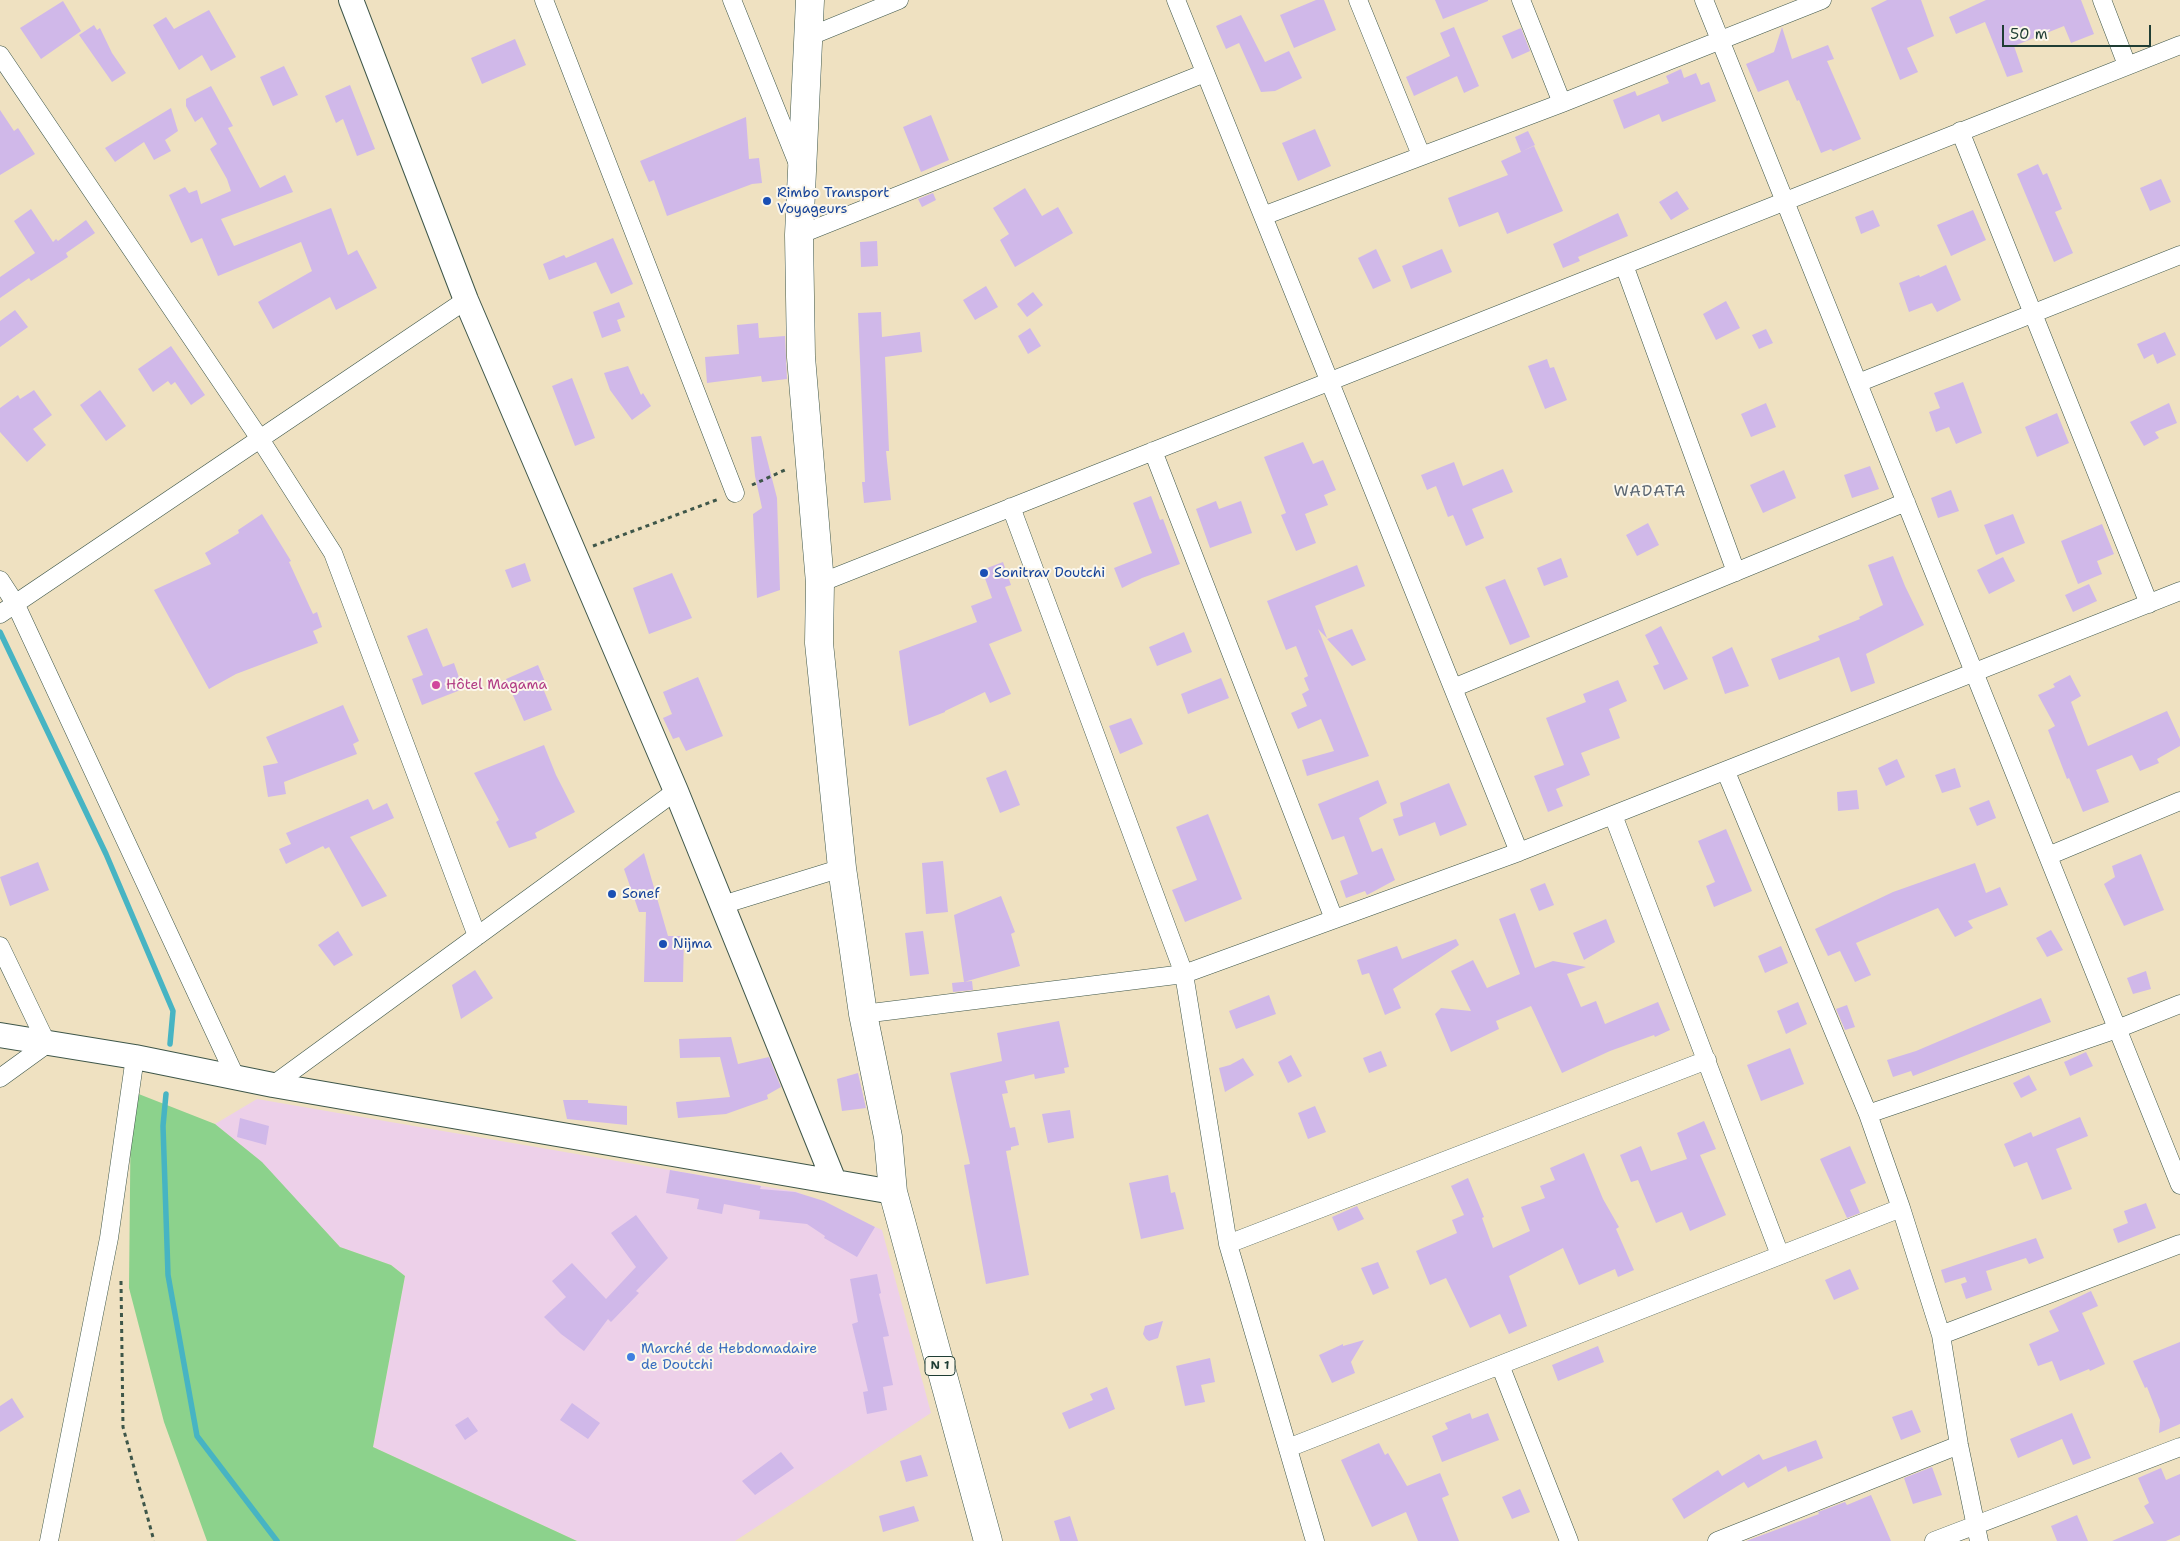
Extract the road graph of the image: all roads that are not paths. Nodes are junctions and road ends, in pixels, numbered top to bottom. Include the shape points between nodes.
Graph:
1 (351, 0) edge
2 (544, 0) edge
3 (732, 0) edge
4 (810, 0) edge
5 (899, 0) edge
6 (1176, 0) edge
7 (1358, 0) edge
8 (1520, 0) edge
9 (1704, 0) edge
10 (1822, 0) edge
11 (2102, 0) edge
12 (808, 37) junction
13 (1720, 39) junction
14 (2180, 45) edge
15 (0, 55) edge
16 (2128, 65) junction
17 (1205, 73) junction
18 (1562, 103) junction
19 (1960, 131) junction
20 (1421, 155) junction
21 (802, 172) junction
22 (1785, 201) junction
23 (1263, 216) junction
24 (799, 235) junction
25 (2180, 255) edge
26 (1624, 265) junction
27 (466, 300) junction
28 (2034, 313) junction
29 (1330, 381) junction
30 (1858, 383) junction
31 (260, 439) junction
32 (1153, 451) junction
33 (735, 493) road end
34 (1906, 502) junction
35 (1011, 507) junction
36 (1736, 572) junction
37 (0, 580) edge
38 (820, 583) junction
39 (2180, 591) edge
40 (15, 603) junction
41 (2148, 604) junction
42 (0, 614) edge
43 (1974, 672) junction
44 (1453, 688) junction
45 (1726, 772) junction
46 (676, 791) junction
47 (2180, 801) edge
48 (1613, 815) junction
49 (1519, 852) junction
50 (2048, 856) junction
51 (842, 868) junction
52 (722, 905) junction
53 (1334, 919) junction
54 (477, 936) junction
55 (0, 946) edge
56 (1184, 974) junction
57 (2180, 1004) edge
58 (863, 1014) junction
59 (2117, 1029) junction
60 (0, 1035) edge
61 (47, 1044) junction
62 (135, 1057) junction
63 (1707, 1060) junction
64 (0, 1078) edge
65 (236, 1078) junction
66 (273, 1085) junction
67 (1868, 1114) junction
68 (834, 1181) junction
69 (2180, 1185) edge
70 (893, 1192) junction
71 (1901, 1208) junction
72 (1228, 1244) junction
73 (2180, 1244) edge
74 (1780, 1255) junction
75 (1941, 1335) junction
76 (1500, 1365) junction
77 (1959, 1445) junction
78 (2180, 1447) edge
79 (1288, 1448) junction
80 (1977, 1534) edge
81 (49, 1541) edge
82 (988, 1541) edge
83 (1315, 1541) edge
84 (1569, 1541) edge
85 (1717, 1541) edge
86 (1934, 1541) edge

1 - 27 street
2 - 33 street
3 - 21 street
4 - 12 highway
5 - 12 street
6 - 17 street
7 - 20 street
8 - 18 street
9 - 13 street
10 - 13 street
11 - 16 street
12 - 21 highway
13 - 18 street
13 - 22 street
14 - 16 street
15 - 31 street
16 - 19 street
17 - 23 street
17 - 24 street
18 - 20 street
19 - 22 street
19 - 28 street
20 - 23 street
21 - 24 highway
22 - 26 street
22 - 30 street
23 - 29 street
24 - 38 highway via 800,357
25 - 28 street
26 - 29 street
26 - 36 street
27 - 31 street
27 - 46 street
28 - 30 street
28 - 41 street
29 - 32 street
29 - 44 street
30 - 34 street
31 - 40 street
31 - 54 street via 333,553
32 - 35 street
32 - 53 street
34 - 36 street
34 - 43 street
35 - 38 street
35 - 56 street
36 - 44 street
37 - 40 street
38 - 51 highway via 819,643
39 - 41 street
40 - 42 street
40 - 65 street
41 - 43 street
43 - 45 street
43 - 50 street
44 - 49 street
45 - 48 street
45 - 67 street
46 - 52 street
46 - 54 street
47 - 50 street
48 - 49 street
48 - 63 street
49 - 53 street
50 - 59 street
51 - 52 street
51 - 58 highway
52 - 68 street
53 - 56 street
54 - 66 street
55 - 61 street
56 - 58 street
56 - 72 street
57 - 59 street
58 - 70 highway via 888,1137
59 - 67 street
59 - 69 street
60 - 61 street
61 - 62 street
61 - 64 street
62 - 65 street
62 - 81 street via 109,1238
63 - 72 street
63 - 74 street
65 - 66 street
66 - 68 street
67 - 71 street
68 - 70 street
70 - 82 highway, N 1
71 - 74 street
71 - 75 street
72 - 79 street
73 - 75 street
74 - 76 street
75 - 77 street
76 - 79 street
76 - 84 street
77 - 80 street
77 - 85 street
78 - 80 street
79 - 83 street
80 - 86 street

